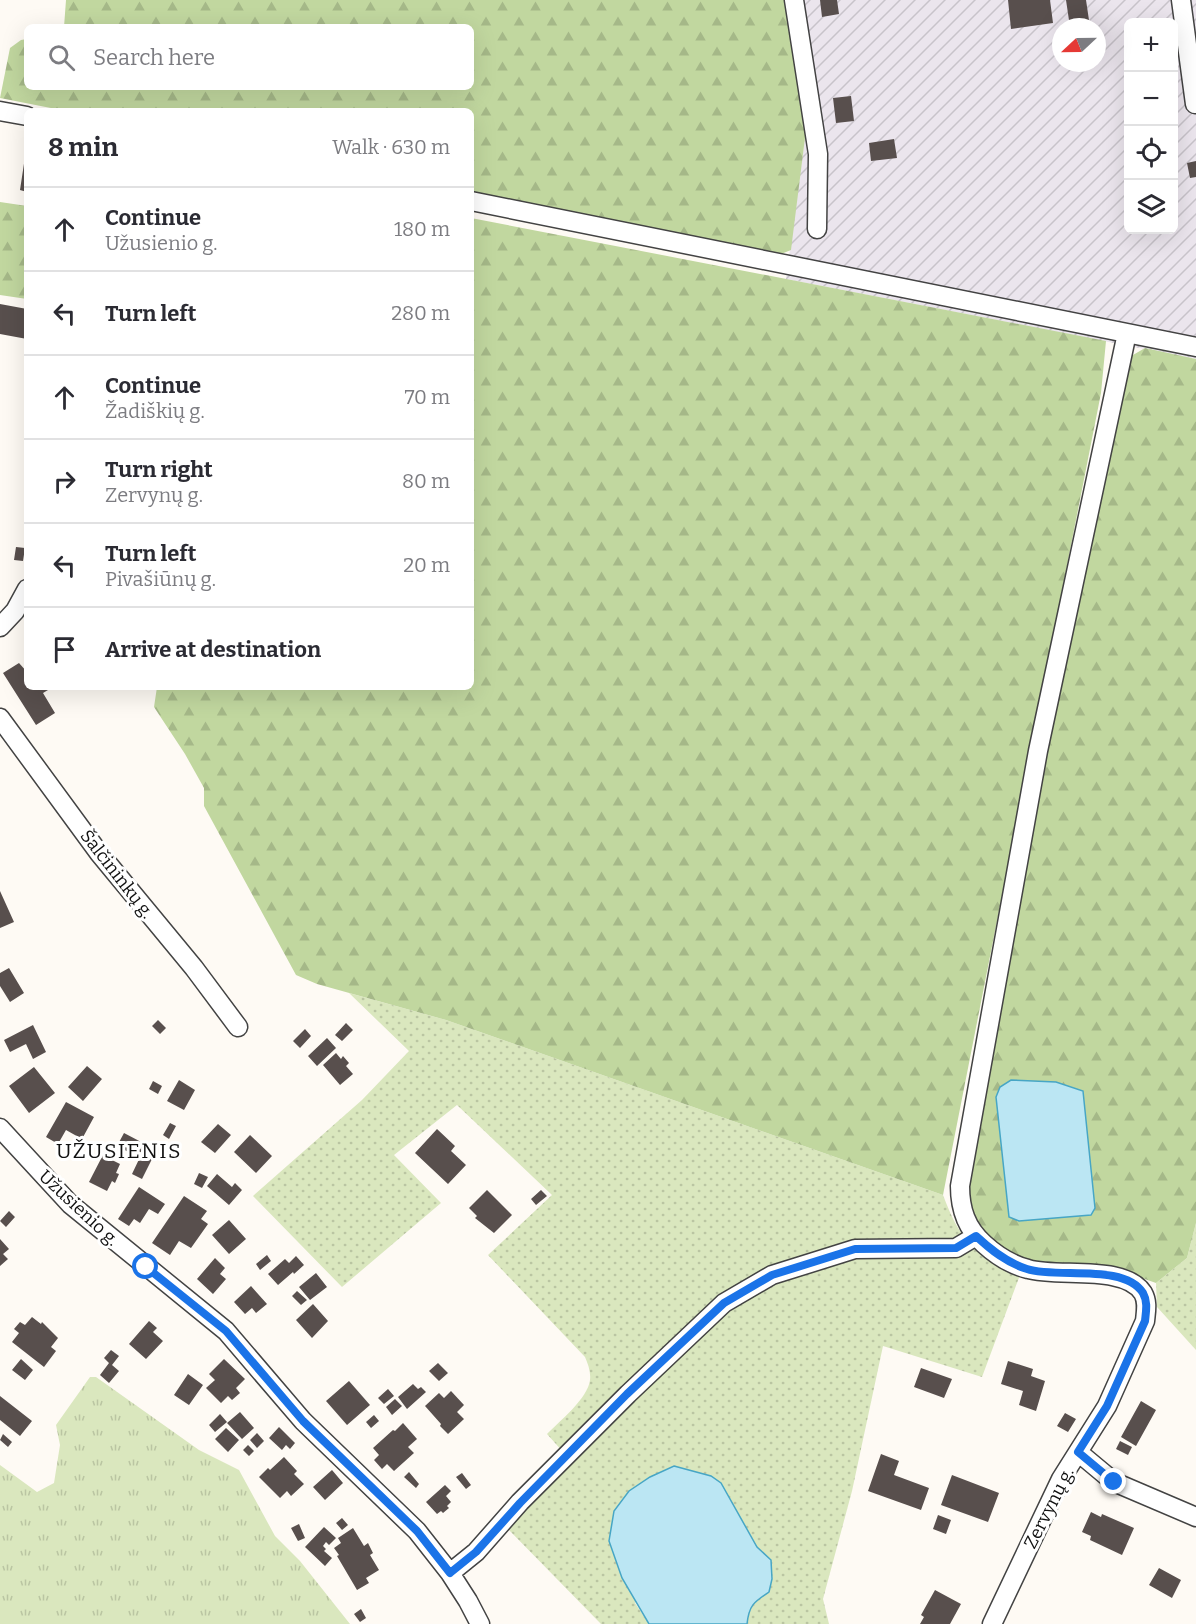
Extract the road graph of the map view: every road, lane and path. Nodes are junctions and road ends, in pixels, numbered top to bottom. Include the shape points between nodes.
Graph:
1 (794, 0) edge
2 (1181, 0) edge
3 (1195, 104) edge
4 (0, 111) edge
5 (24, 115) edge
6 (474, 202) edge
7 (817, 229) dead end
8 (1127, 333) junction
9 (1196, 347) edge
10 (24, 594) edge
11 (0, 627) edge
12 (0, 718) edge
13 (238, 1027) dead end
14 (0, 1128) edge
15 (976, 1236) junction
16 (1078, 1452) junction
17 (1196, 1517) edge
18 (450, 1573) junction
19 (480, 1624) edge
20 (992, 1624) edge

1 - 7 street via 818,154
2 - 3 street
4 - 5 street
6 - 8 street
8 - 9 street
8 - 15 street via 1038,751 960,1186 964,1219
10 - 11 street
12 - 13 street, Šalčininkų g. via 99,853
14 - 18 street, Užusienio g. via 70,1204 226,1331 303,1421 417,1531
15 - 16 street, Zervynų g. via 1004,1259 1028,1269 1110,1275 1124,1279 1143,1294 1147,1306 1145,1321 1134,1349 1107,1406
15 - 18 street via 956,1248 855,1249 772,1275 724,1303 619,1403 476,1552
16 - 17 street via 1114,1482
16 - 20 street, Zervynų g. via 1061,1479
18 - 19 street, Užusienio g.

